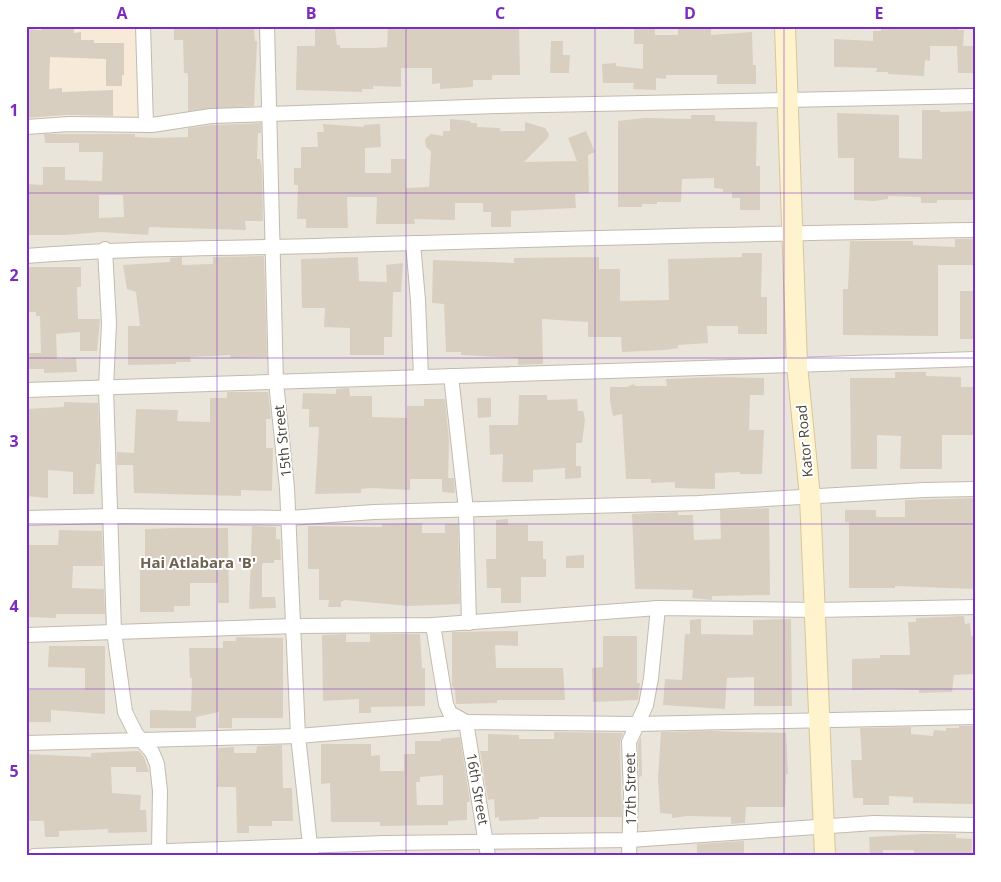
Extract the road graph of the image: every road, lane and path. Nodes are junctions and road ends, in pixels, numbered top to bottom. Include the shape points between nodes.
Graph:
1 (143, 26) edge
2 (267, 26) edge
3 (785, 26) edge
4 (975, 96) edge
5 (787, 99) junction
6 (270, 115) junction
7 (146, 124) junction
8 (26, 127) edge
9 (975, 230) edge
10 (792, 232) junction
11 (413, 243) junction
12 (273, 248) junction
13 (105, 249) junction
14 (26, 256) edge
15 (975, 359) edge
16 (797, 365) junction
17 (451, 376) junction
18 (420, 377) junction
19 (276, 382) junction
20 (106, 388) junction
21 (26, 390) edge
22 (975, 490) edge
23 (810, 497) junction
24 (466, 510) junction
25 (110, 516) junction
26 (26, 518) edge
27 (289, 518) junction
28 (975, 607) edge
29 (658, 608) junction
30 (816, 610) junction
31 (469, 623) junction
32 (433, 625) junction
33 (295, 626) junction
34 (114, 631) junction
35 (26, 634) edge
36 (975, 717) edge
37 (820, 720) junction
38 (466, 722) junction
39 (636, 724) junction
40 (298, 736) junction
41 (144, 741) junction
42 (26, 743) edge
43 (823, 824) junction
44 (975, 825) edge
45 (487, 840) junction
46 (630, 840) junction
47 (159, 850) junction
48 (311, 851) edge
49 (120, 854) edge
50 (34, 856) edge
51 (488, 856) edge
52 (629, 856) edge
53 (825, 856) edge

1 - 7 street
2 - 6 street, 15th Street
3 - 5 main road, Kator Road
4 - 5 street
5 - 6 street
5 - 10 main road, Kator Road
6 - 7 street via 211,116
6 - 12 street, 15th Street
7 - 8 street
9 - 10 street
10 - 11 street
10 - 16 main road, Kator Road
11 - 12 street
11 - 18 street
12 - 13 street
12 - 19 street, 15th Street
13 - 14 street
13 - 20 street via 109,322
15 - 16 street
16 - 17 street
16 - 23 main road, Kator Road
17 - 18 street
17 - 24 street
18 - 19 street
19 - 20 street
19 - 27 street, 15th Street
20 - 21 street
20 - 25 street
22 - 23 street
23 - 24 street
23 - 30 main road, Kator Road
24 - 27 street
24 - 31 street
25 - 26 street
25 - 27 street
25 - 34 street
27 - 33 street, 15th Street
28 - 30 street
29 - 30 street
29 - 31 street
29 - 39 street, 17th Street via 652,678 646,705
30 - 37 main road, Kator Road via 815,658
31 - 32 street
32 - 33 street
32 - 38 street via 446,704 450,713
33 - 34 street
33 - 40 street, 15th Street
34 - 35 street
34 - 41 street via 125,712 136,734
36 - 37 street
37 - 39 street
37 - 43 main road, Kator Road
38 - 39 street
38 - 40 street
38 - 45 street, 16th Street
39 - 46 street, 17th Street via 629,742
40 - 41 street
40 - 48 street, 15th Street
41 - 42 street
41 - 47 street via 156,764 160,791
43 - 44 street
43 - 46 street
43 - 53 main road, Kator Road
45 - 46 street
45 - 48 street
45 - 51 street, 16th Street
46 - 52 street, 17th Street
47 - 48 street
47 - 49 street
49 - 50 street

